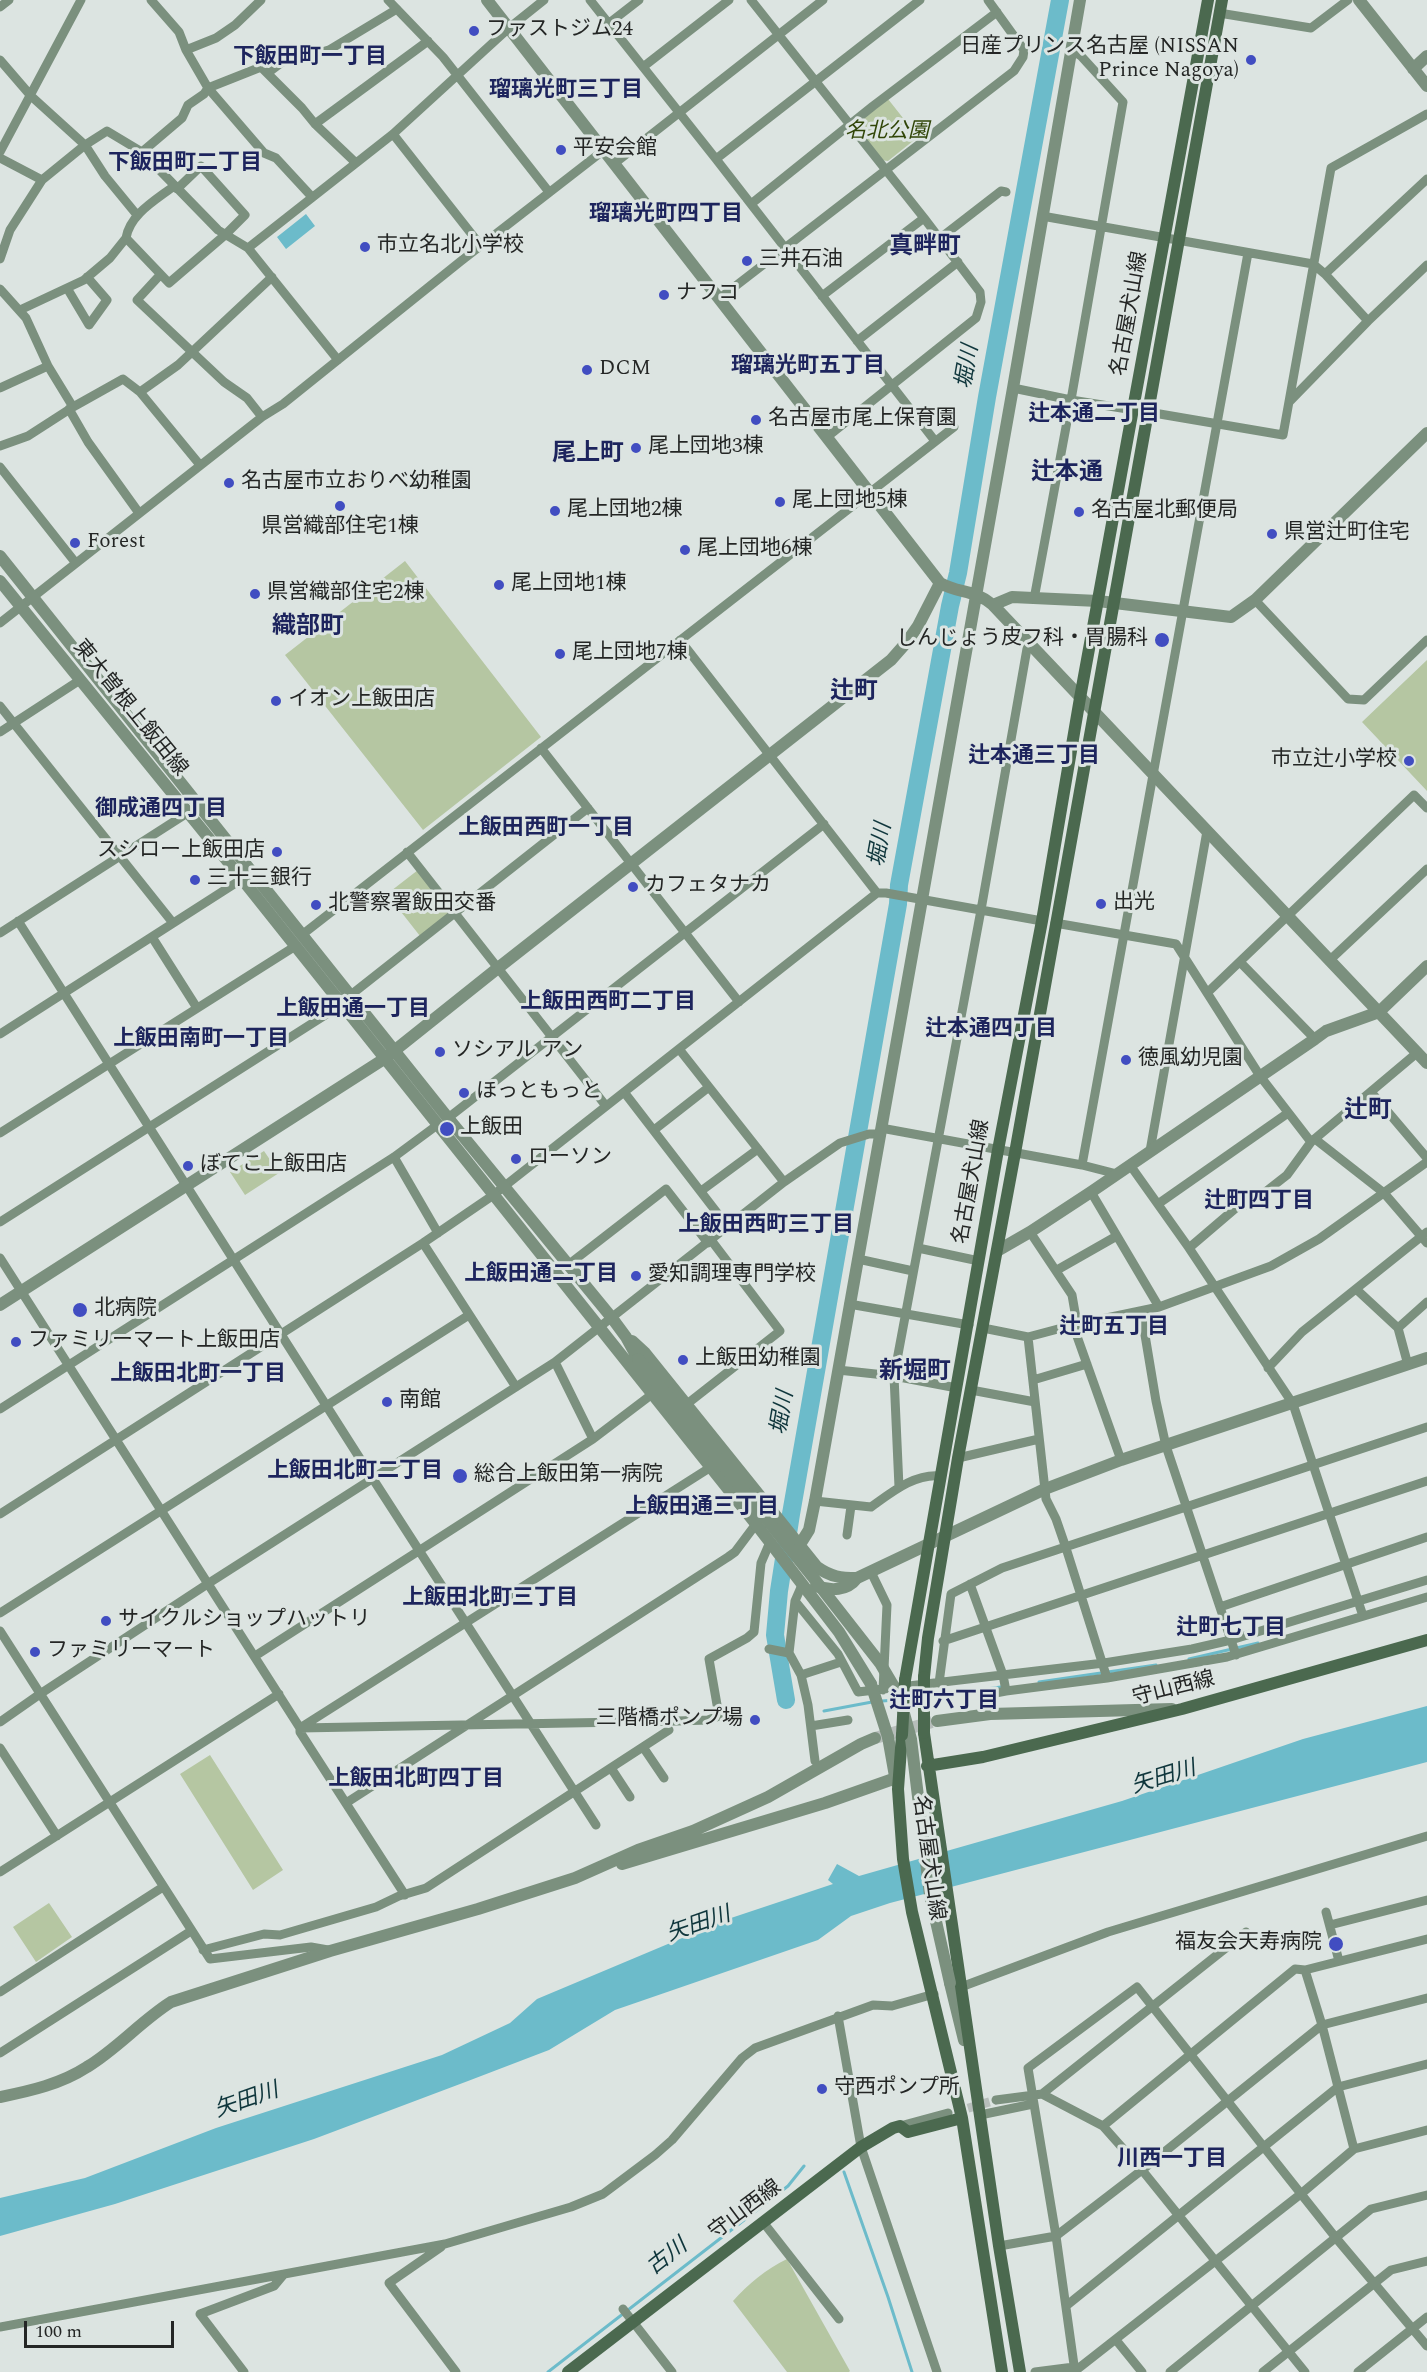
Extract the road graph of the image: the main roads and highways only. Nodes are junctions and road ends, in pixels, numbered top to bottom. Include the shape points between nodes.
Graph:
1 (1208, 0) edge
2 (1222, 0) edge
3 (1048, 922) junction
4 (1427, 1640) edge
5 (928, 1772) junction
6 (957, 1983) road end
7 (973, 2063) road end
8 (963, 2118) junction
9 (568, 2372) edge
10 (1002, 2372) edge
11 (1020, 2372) edge

1 - 3 main road, 名古屋犬山線 via 1080,698
2 - 3 main road, 名古屋犬山線 via 1093,712
3 - 5 main road, 名古屋犬山線, bridge via 1015,1153 928,1638 924,1677
3 - 8 main road, 名古屋犬山線, bridge via 998,1150 905,1680 897,1787 916,1929
4 - 5 main road, 守山西線 via 1182,1708
5 - 6 main road, 名古屋犬山線
7 - 11 main road
8 - 9 main road, 守山西線 via 908,2132 900,2126 861,2147 763,2222 628,2315
8 - 10 main road, 名古屋犬山線

